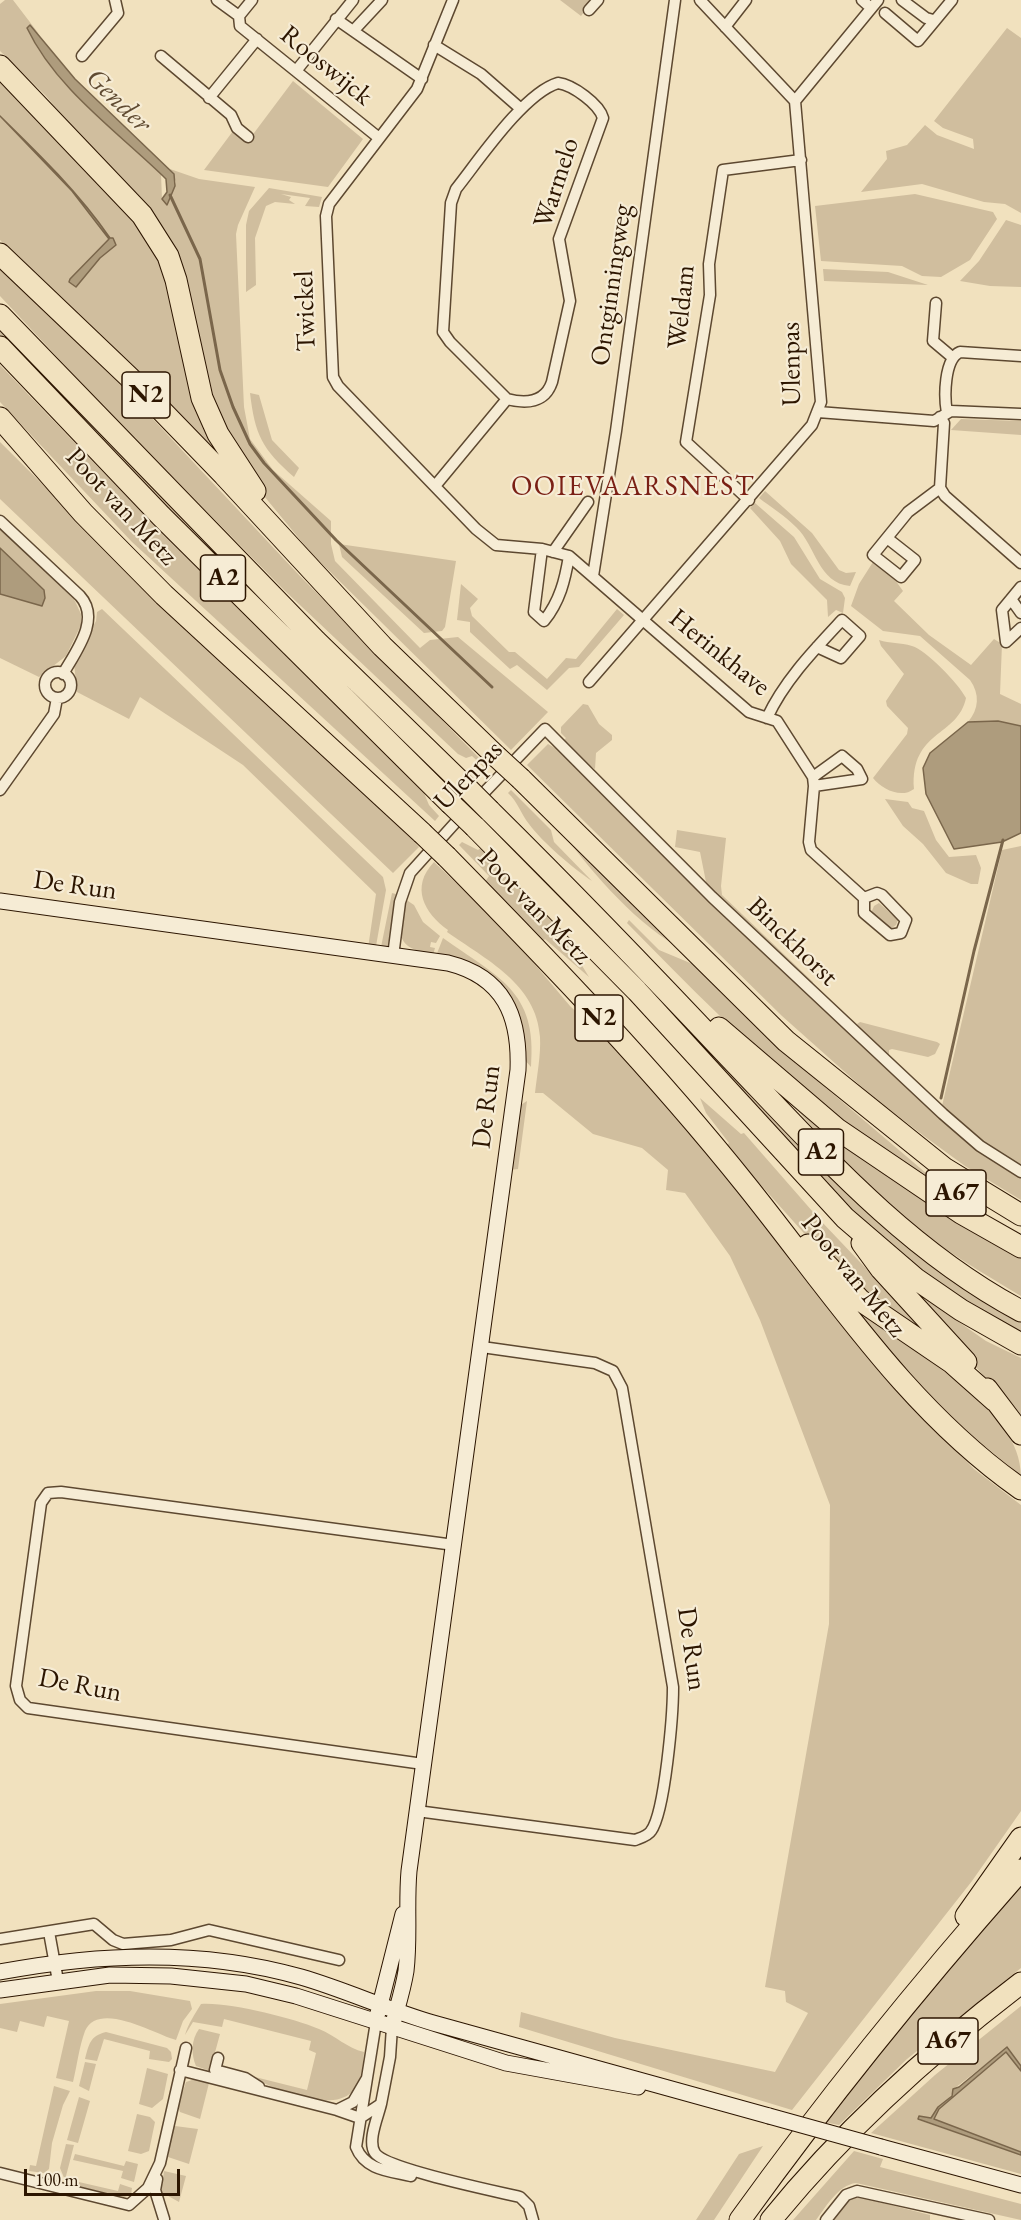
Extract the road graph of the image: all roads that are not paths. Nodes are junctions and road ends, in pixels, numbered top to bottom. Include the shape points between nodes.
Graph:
1 (115, 0) edge
2 (217, 0) edge
3 (252, 0) edge
4 (352, 0) edge
5 (358, 0) edge
6 (382, 0) edge
7 (453, 0) edge
8 (598, 0) edge
9 (675, 0) edge
10 (700, 0) edge
11 (746, 0) edge
12 (862, 0) edge
13 (902, 0) edge
14 (952, 0) edge
15 (875, 4) edge
16 (370, 10) junction
17 (590, 10) dead end
18 (885, 13) dead end
19 (239, 16) junction
20 (336, 19) junction
21 (933, 20) junction
22 (724, 27) junction
23 (354, 29) junction
24 (257, 39) junction
25 (434, 45) junction
26 (82, 56) dead end
27 (161, 56) dead end
28 (0, 66) edge
29 (296, 72) junction
30 (422, 79) junction
31 (209, 98) junction
32 (795, 101) junction
33 (521, 109) junction
34 (248, 137) dead end
35 (379, 138) junction
36 (801, 160) junction
37 (0, 254) edge
38 (936, 303) dead end
39 (0, 315) edge
40 (0, 347) edge
41 (1021, 356) edge
42 (952, 357) junction
43 (507, 399) junction
44 (818, 412) junction
45 (1021, 414) edge
46 (944, 415) junction
47 (0, 418) edge
48 (0, 439) edge
49 (435, 486) junction
50 (940, 488) junction
51 (749, 500) junction
52 (588, 502) dead end
53 (83, 513) junction
54 (0, 521) edge
55 (887, 538) dead end
56 (285, 544) junction
57 (548, 550) junction
58 (569, 556) junction
59 (1021, 563) edge
60 (593, 576) junction
61 (1021, 587) edge
62 (1011, 599) junction
63 (1021, 613) edge
64 (643, 620) junction
65 (1021, 628) edge
66 (817, 647) dead end
67 (63, 674) junction
68 (589, 681) dead end
69 (57, 698) junction
70 (767, 718) junction
71 (545, 729) joint
72 (0, 790) edge
73 (864, 898) dead end
74 (0, 901) edge
75 (393, 956) junction
76 (643, 967) junction
77 (826, 1076) junction
78 (1021, 1172) edge
79 (745, 1184) junction
80 (1021, 1215) edge
81 (845, 1218) junction
82 (1016, 1244) edge
83 (1021, 1311) edge
84 (1021, 1344) edge
85 (482, 1347) junction
86 (995, 1401) junction
87 (1021, 1434) edge
88 (1021, 1489) edge
89 (454, 1545) junction
90 (423, 1764) junction
91 (417, 1811) junction
92 (1021, 1838) edge
93 (1021, 1870) edge
94 (406, 1906) junction
95 (49, 1932) junction
96 (0, 1939) edge
97 (339, 1960) dead end
98 (54, 1963) junction
99 (939, 1964) junction
100 (0, 1972) edge
101 (58, 1981) junction
102 (1021, 1983) edge
103 (0, 1990) edge
104 (381, 2004) junction
105 (396, 2010) junction
106 (376, 2022) junction
107 (392, 2027) junction
108 (186, 2048) dead end
109 (218, 2058) dead end
110 (180, 2070) junction
111 (368, 2078) junction
112 (674, 2089) junction
113 (264, 2091) junction
114 (381, 2104) junction
115 (337, 2110) junction
116 (360, 2118) junction
117 (160, 2163) junction
118 (0, 2173) edge
119 (450, 2180) junction
120 (1021, 2185) edge
121 (164, 2219) edge
122 (533, 2220) edge
123 (740, 2220) edge
124 (771, 2220) edge
125 (826, 2220) edge
126 (989, 2220) edge

1 - 26 street via 118,13
2 - 19 street, Rooswijck
3 - 19 street
4 - 20 street
5 - 16 street
6 - 16 street
7 - 25 street, Twickel
8 - 17 street
9 - 60 street, Ontginningweg
10 - 22 street
11 - 22 street
12 - 15 street
13 - 21 street
14 - 21 street
15 - 32 street
16 - 23 street
18 - 21 street via 918,40
19 - 24 street, Rooswijck via 240,26
20 - 23 street via 353,32
20 - 29 street
22 - 32 street
23 - 30 street
24 - 29 street, Rooswijck
24 - 31 street
25 - 30 street, Twickel
25 - 33 street via 481,74
27 - 31 street
28 - 56 highway, N2 via 142,215 157,236 176,280 202,398 236,466 265,504
29 - 35 street, Rooswijck
30 - 35 street, Twickel
31 - 34 street via 231,115 237,128
32 - 36 street, Ulenpas
33 - 43 street, Warmelo via 456,189 442,318 443,332 450,342
33 - 43 street, Warmelo via 550,85 566,84 600,110 603,117 559,239 570,301 548,392 541,399
35 - 49 street, Twickel via 338,190 326,216 330,368 338,386
36 - 44 street, Ulenpas via 821,394
36 - 51 street, Weldam via 723,170 709,264 710,295 686,442
37 - 56 highway, N2 via 129,377
38 - 42 street via 933,341
39 - 76 highway, Poot van Metz / A2, bridge via 316,641
40 - 81 highway, Poot van Metz / A2, bridge via 161,516 637,992
41 - 42 street via 960,352
42 - 46 street
43 - 49 street
44 - 46 street via 934,421
44 - 51 street, Ulenpas via 812,425
45 - 46 street via 961,410
46 - 50 street
47 - 53 highway, Poot van Metz / N2
48 - 53 highway, N2
49 - 57 street, Twickel via 476,530 496,545
50 - 55 street via 908,512
50 - 59 street
51 - 64 street, Ulenpas
52 - 57 street
53 - 79 highway, Poot van Metz / N2, bridge via 164,595 447,857 551,965
54 - 67 street via 89,609 88,624
56 - 77 highway, N2, bridge via 382,646 734,992
57 - 58 street, Twickel
57 - 58 street via 534,612 544,621 565,582
58 - 60 street, Twickel
60 - 64 street, Twickel
61 - 62 street
62 - 63 street
62 - 65 street via 1002,610 1005,642
64 - 68 street, Ulenpas
64 - 70 street, Herinkhave via 749,712
66 - 70 street, Herinkhave via 783,689
67 - 69 street via 70,688
67 - 69 street via 52,674 45,684 46,691
69 - 72 street via 54,714
70 - 73 street, Herinkhave via 783,728 814,781 811,850
71 - 75 street, Ulenpas via 410,873 402,892
71 - 78 street, Binckhorst via 712,897 942,1114 980,1146
74 - 75 main road, De Run
75 - 85 main road, De Run via 448,963 482,977 503,998 518,1032 518,1070
76 - 82 highway, A67 via 675,988 837,1129 952,1208
76 - 83 highway, Poot van Metz / A2 via 900,1230 967,1280
77 - 80 highway, N2 via 944,1168
77 - 82 highway, A67 via 912,1157 1002,1228
79 - 86 highway, N2 via 860,1300 951,1362
79 - 88 highway, Poot van Metz / N2 via 900,1381 950,1433
81 - 84 highway, Poot van Metz / A2 via 916,1279
81 - 86 highway, A2 via 880,1269 973,1369
85 - 89 main road, De Run
85 - 91 street, De Run via 595,1363 613,1371 622,1388 674,1687 673,1711 658,1817 650,1833 635,1840
86 - 87 highway, A2
89 - 90 main road, De Run
89 - 90 street, De Run via 61,1492 48,1493 41,1503 16,1686 20,1700 28,1708
90 - 91 main road, De Run
91 - 94 main road, De Run
92 - 99 highway via 962,1922
93 - 99 highway, A67
94 - 104 main road, De Run
94 - 105 main road, De Run via 406,1971
95 - 96 street
95 - 97 street via 94,1924 123,1944 217,1931
95 - 98 street
98 - 100 main road
98 - 101 street
98 - 104 main road via 118,1956 220,1962 299,1976
99 - 123 highway, A67 via 822,2109
101 - 103 main road
101 - 106 main road via 141,1974 237,1983 296,1996
102 - 124 highway, A67 via 882,2097
104 - 105 main road
104 - 106 main road, De Run
105 - 107 main road, De Run
105 - 112 main road
106 - 107 main road
106 - 111 street, De Run
107 - 112 main road via 506,2063 646,2088
107 - 114 street, De Run
108 - 110 street
109 - 113 street via 215,2070 246,2078
110 - 113 street
110 - 117 street
111 - 115 street, De Run via 353,2102
111 - 116 street
112 - 120 main road, bridge
113 - 115 street
114 - 116 street
114 - 119 street, De Run via 372,2142 381,2159
115 - 116 street
116 - 119 street via 356,2147 366,2163 412,2177
117 - 118 street via 148,2188 129,2205
117 - 121 street via 155,2190
119 - 122 street via 520,2197 529,2206
125 - 126 street via 846,2195 857,2191

